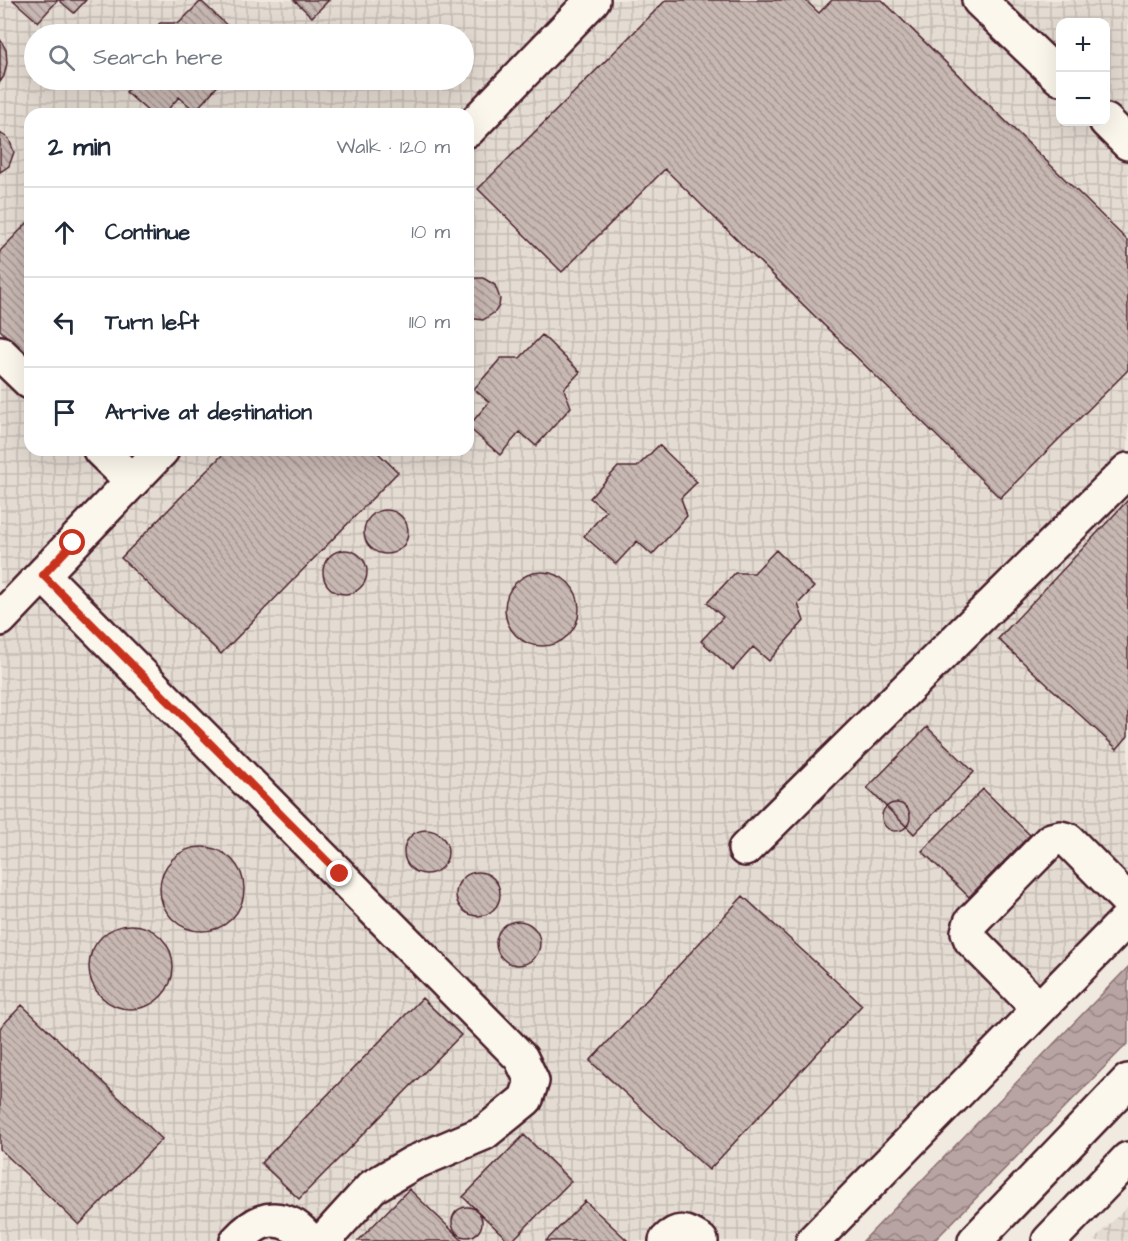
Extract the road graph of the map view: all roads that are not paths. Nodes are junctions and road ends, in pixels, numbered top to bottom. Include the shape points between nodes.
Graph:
1 (593, 0) edge
2 (979, 0) edge
3 (1056, 74) edge
4 (474, 124) edge
5 (1110, 125) edge
6 (1128, 142) edge
7 (0, 353) edge
8 (24, 376) edge
9 (106, 456) edge
10 (156, 456) edge
11 (1128, 470) edge
12 (132, 481) junction
13 (43, 575) junction
14 (2, 612) edge
15 (745, 849) dead end
16 (1128, 901) edge
17 (1128, 918) edge
18 (1039, 1009) junction
19 (1128, 1082) edge
20 (1128, 1159) edge
21 (237, 1241) edge
22 (310, 1241) edge
23 (323, 1241) edge
24 (666, 1241) edge
25 (701, 1241) edge
26 (813, 1241) edge
27 (975, 1241) edge
28 (1049, 1241) edge

1 - 4 street
2 - 3 street
5 - 6 street
7 - 8 street
9 - 12 street
10 - 12 street
11 - 15 street
12 - 13 street
13 - 14 street
13 - 23 street via 521,1058 532,1081 526,1100 484,1133 413,1163 372,1187
16 - 18 street via 1068,840 1060,838 1051,840 971,922 970,940
17 - 18 street
18 - 26 street
19 - 27 street
20 - 28 street
21 - 22 street via 250,1227 273,1219 294,1225
24 - 25 street via 673,1233 685,1232

